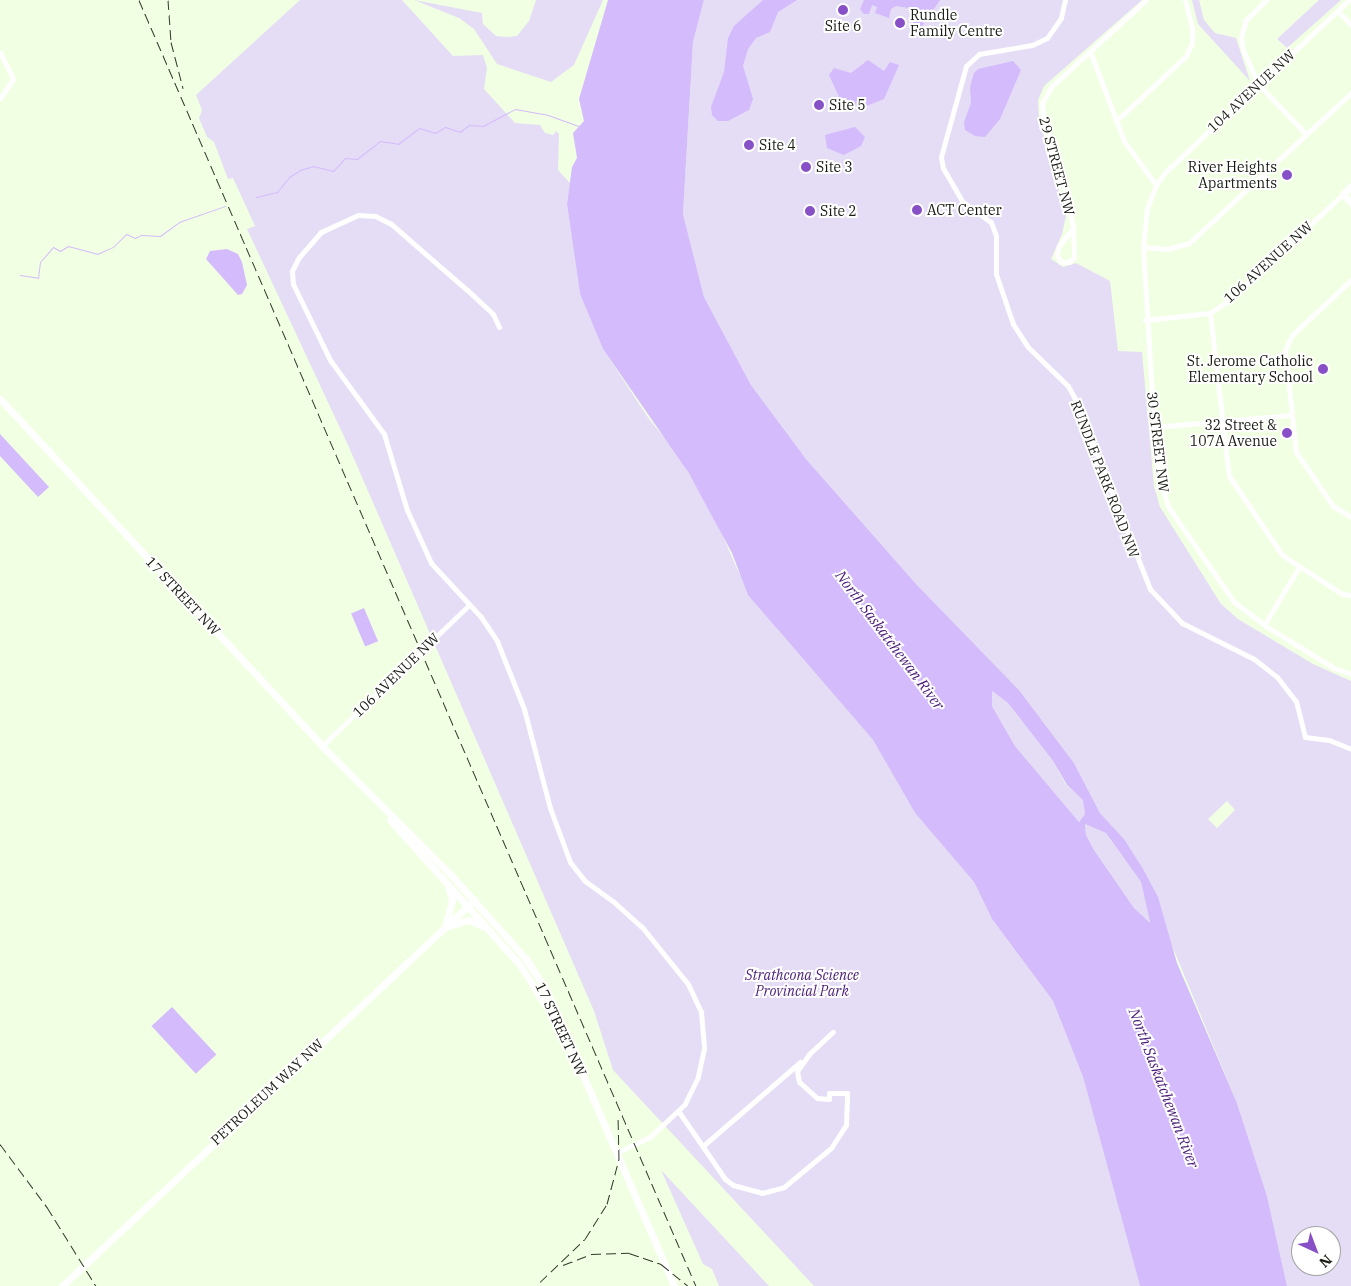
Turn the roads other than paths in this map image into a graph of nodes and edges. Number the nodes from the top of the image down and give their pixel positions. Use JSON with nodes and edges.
{"nodes":[{"id":1,"x":1065,"y":0,"type":"edge"},
{"id":2,"x":1146,"y":0,"type":"edge"},
{"id":3,"x":1185,"y":0,"type":"edge"},
{"id":4,"x":1266,"y":0,"type":"edge"},
{"id":5,"x":1349,"y":0,"type":"edge"},
{"id":6,"x":1338,"y":11,"type":"junction"},
{"id":7,"x":1351,"y":26,"type":"edge"},
{"id":8,"x":1090,"y":51,"type":"junction"},
{"id":9,"x":0,"y":52,"type":"edge"},
{"id":10,"x":1258,"y":84,"type":"junction"},
{"id":11,"x":1351,"y":93,"type":"edge"},
{"id":12,"x":0,"y":98,"type":"edge"},
{"id":13,"x":1116,"y":121,"type":"junction"},
{"id":14,"x":1306,"y":134,"type":"junction"},
{"id":15,"x":1156,"y":184,"type":"junction"},
{"id":16,"x":1351,"y":186,"type":"edge"},
{"id":17,"x":1343,"y":194,"type":"junction"},
{"id":18,"x":1351,"y":203,"type":"edge"},
{"id":19,"x":1073,"y":228,"type":"junction"},
{"id":20,"x":1143,"y":246,"type":"junction"},
{"id":21,"x":1351,"y":280,"type":"edge"},
{"id":22,"x":1210,"y":313,"type":"junction"},
{"id":23,"x":1145,"y":320,"type":"junction"},
{"id":24,"x":499,"y":327,"type":"dead end"},
{"id":25,"x":0,"y":399,"type":"edge"},
{"id":26,"x":1290,"y":414,"type":"junction"},
{"id":27,"x":1222,"y":420,"type":"junction"},
{"id":28,"x":1154,"y":427,"type":"junction"},
{"id":29,"x":1351,"y":517,"type":"edge"},
{"id":30,"x":1299,"y":567,"type":"junction"},
{"id":31,"x":1351,"y":595,"type":"edge"},
{"id":32,"x":469,"y":605,"type":"junction"},
{"id":33,"x":1264,"y":625,"type":"junction"},
{"id":34,"x":1351,"y":674,"type":"edge"},
{"id":35,"x":322,"y":746,"type":"junction"},
{"id":36,"x":1351,"y":749,"type":"edge"},
{"id":37,"x":366,"y":792,"type":"junction"},
{"id":38,"x":446,"y":883,"type":"junction"},
{"id":39,"x":474,"y":900,"type":"junction"},
{"id":40,"x":468,"y":906,"type":"junction"},
{"id":41,"x":444,"y":928,"type":"junction"},
{"id":42,"x":491,"y":931,"type":"junction"},
{"id":43,"x":833,"y":1032,"type":"dead end"},
{"id":44,"x":570,"y":1048,"type":"junction"},
{"id":45,"x":810,"y":1053,"type":"junction"},
{"id":46,"x":679,"y":1112,"type":"junction"},
{"id":47,"x":704,"y":1146,"type":"junction"},
{"id":48,"x":616,"y":1153,"type":"junction"},
{"id":49,"x":62,"y":1286,"type":"edge"},
{"id":50,"x":674,"y":1286,"type":"edge"}],
"edges":[{"from":1,"to":36,"type":"street","name":"RUNDLE PARK ROAD NW"},
{"from":2,"to":8,"type":"street"},
{"from":3,"to":13,"type":"street"},
{"from":4,"to":10,"type":"street"},
{"from":5,"to":6,"type":"street","name":"104 AVENUE NW"},
{"from":6,"to":7,"type":"street"},
{"from":6,"to":10,"type":"street","name":"104 AVENUE NW"},
{"from":8,"to":13,"type":"street"},
{"from":8,"to":19,"type":"street","name":"29 STREET NW"},
{"from":9,"to":12,"type":"street"},
{"from":10,"to":14,"type":"street"},
{"from":10,"to":15,"type":"street","name":"104 AVENUE NW"},
{"from":11,"to":14,"type":"street"},
{"from":13,"to":15,"type":"street"},
{"from":14,"to":20,"type":"street"},
{"from":15,"to":20,"type":"street","name":"30 STREET NW"},
{"from":16,"to":17,"type":"main road","name":"106 AVENUE NW"},
{"from":17,"to":18,"type":"main road"},
{"from":17,"to":22,"type":"street","name":"106 AVENUE NW"},
{"from":19,"to":19,"type":"street","name":"29 STREET NW"},
{"from":20,"to":23,"type":"street","name":"30 STREET NW"},
{"from":21,"to":26,"type":"street"},
{"from":22,"to":23,"type":"street","name":"106 AVENUE NW"},
{"from":22,"to":27,"type":"street"},
{"from":23,"to":28,"type":"street","name":"30 STREET NW"},
{"from":24,"to":32,"type":"street"},
{"from":25,"to":35,"type":"main road","name":"17 STREET NW"},
{"from":26,"to":27,"type":"street"},
{"from":26,"to":29,"type":"street"},
{"from":27,"to":28,"type":"street"},
{"from":27,"to":30,"type":"street"},
{"from":28,"to":33,"type":"street","name":"30 STREET NW"},
{"from":30,"to":31,"type":"street"},
{"from":30,"to":33,"type":"street"},
{"from":32,"to":35,"type":"street","name":"106 AVENUE NW"},
{"from":32,"to":46,"type":"street"},
{"from":33,"to":34,"type":"street","name":"30 STREET NW"},
{"from":35,"to":37,"type":"main road","name":"17 STREET NW"},
{"from":37,"to":38,"type":"main road","name":"17 STREET NW"},
{"from":37,"to":39,"type":"main road","name":"17 STREET NW"},
{"from":38,"to":40,"type":"main road","name":"17 STREET NW"},
{"from":38,"to":41,"type":"main road"},
{"from":39,"to":40,"type":"main road","name":"PETROLEUM WAY NW"},
{"from":39,"to":44,"type":"main road","name":"17 STREET NW"},
{"from":40,"to":41,"type":"main road","name":"PETROLEUM WAY NW"},
{"from":40,"to":42,"type":"main road"},
{"from":41,"to":42,"type":"main road"},
{"from":41,"to":49,"type":"main road","name":"PETROLEUM WAY NW"},
{"from":42,"to":44,"type":"main road"},
{"from":43,"to":45,"type":"street"},
{"from":44,"to":48,"type":"main road","name":"17 STREET NW"},
{"from":45,"to":47,"type":"street"},
{"from":45,"to":47,"type":"street"},
{"from":46,"to":47,"type":"street"},
{"from":46,"to":48,"type":"street"},
{"from":48,"to":50,"type":"main road","name":"17 STREET NW"}]}
